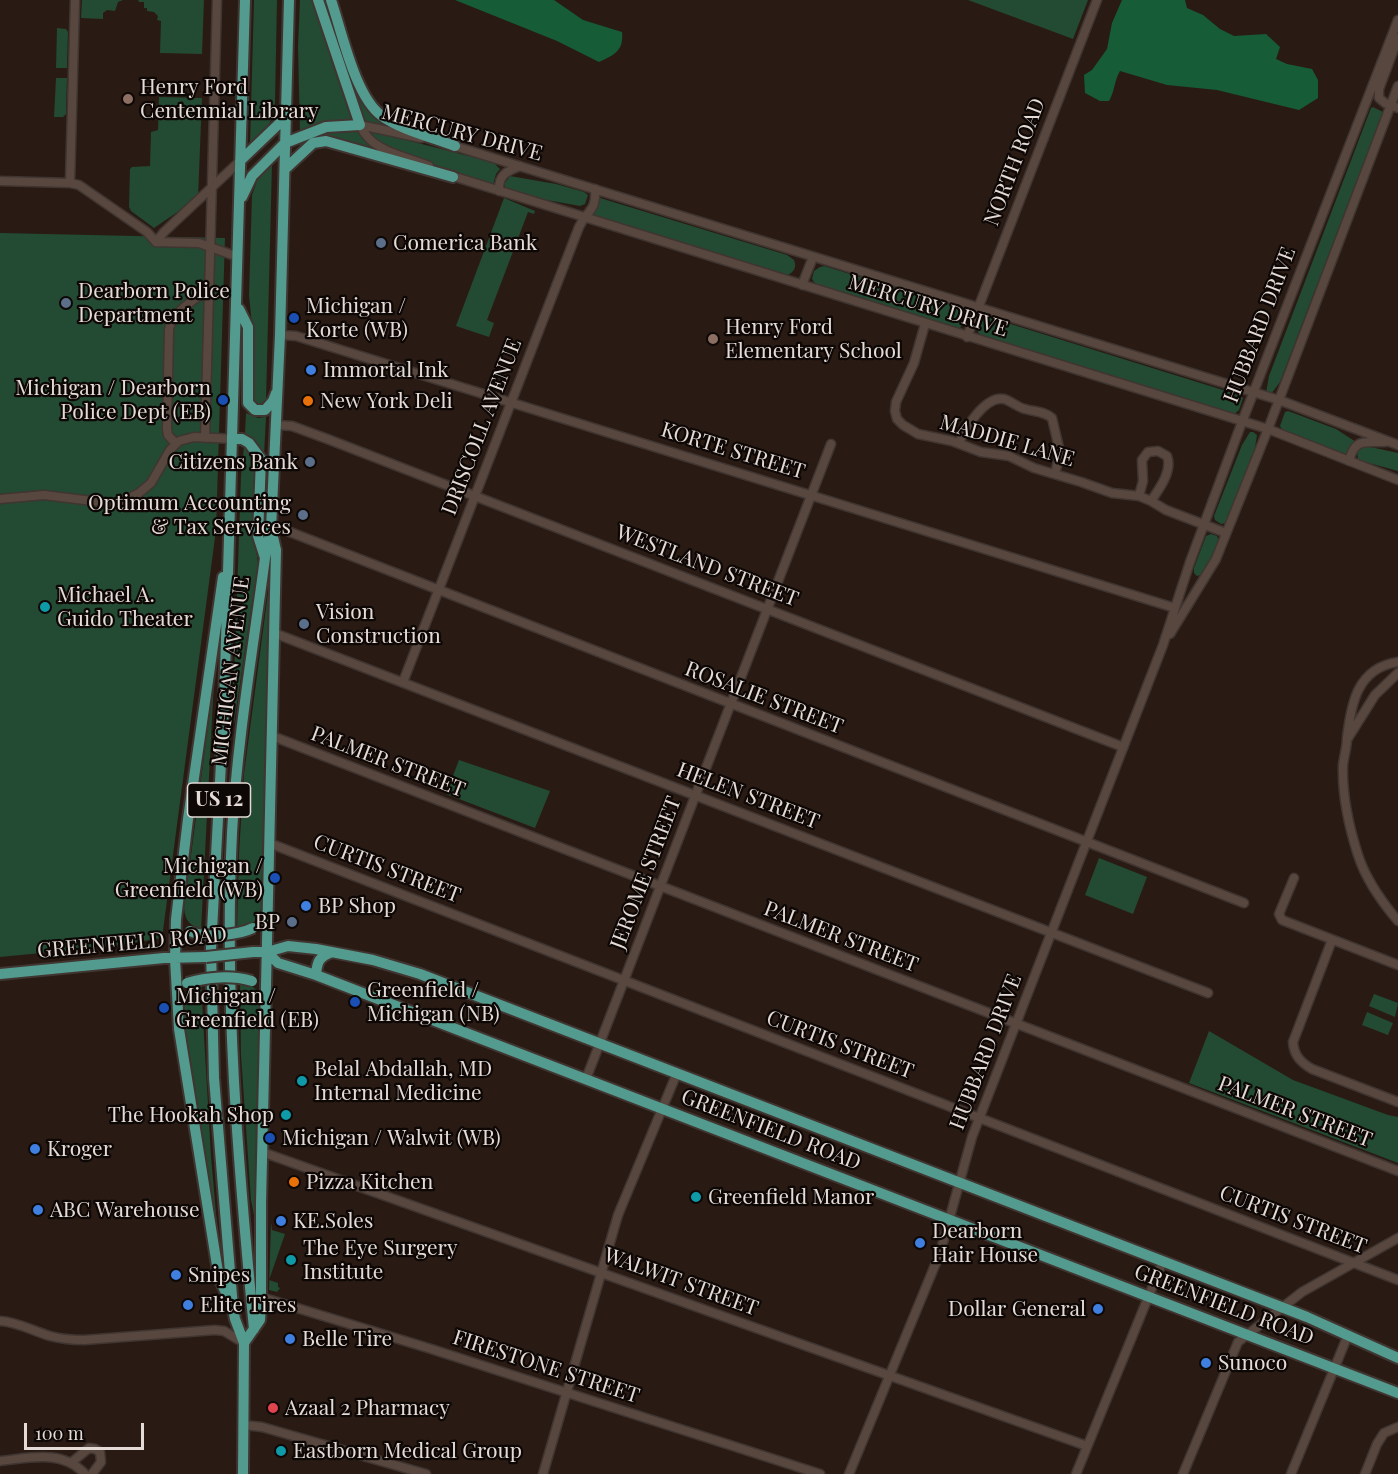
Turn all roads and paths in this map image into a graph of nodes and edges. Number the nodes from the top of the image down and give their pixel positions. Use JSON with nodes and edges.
{"nodes":[{"id":1,"x":75,"y":0,"type":"edge"},
{"id":2,"x":217,"y":0,"type":"edge"},
{"id":3,"x":245,"y":0,"type":"edge"},
{"id":4,"x":289,"y":0,"type":"edge"},
{"id":5,"x":318,"y":0,"type":"edge"},
{"id":6,"x":331,"y":0,"type":"edge"},
{"id":7,"x":1097,"y":0,"type":"edge"},
{"id":8,"x":1398,"y":20,"type":"edge"},
{"id":9,"x":1398,"y":38,"type":"edge"},
{"id":10,"x":1398,"y":86,"type":"edge"},
{"id":11,"x":1394,"y":107,"type":"edge"},
{"id":12,"x":286,"y":117,"type":"junction"},
{"id":13,"x":360,"y":125,"type":"junction"},
{"id":14,"x":285,"y":143,"type":"junction"},
{"id":15,"x":455,"y":146,"type":"junction"},
{"id":16,"x":240,"y":161,"type":"junction"},
{"id":17,"x":521,"y":166,"type":"junction"},
{"id":18,"x":285,"y":169,"type":"junction"},
{"id":19,"x":453,"y":177,"type":"junction"},
{"id":20,"x":0,"y":181,"type":"edge"},
{"id":21,"x":69,"y":183,"type":"junction"},
{"id":22,"x":212,"y":187,"type":"junction"},
{"id":23,"x":595,"y":189,"type":"junction"},
{"id":24,"x":499,"y":191,"type":"junction"},
{"id":25,"x":239,"y":206,"type":"junction"},
{"id":26,"x":584,"y":216,"type":"junction"},
{"id":27,"x":156,"y":242,"type":"junction"},
{"id":28,"x":211,"y":246,"type":"junction"},
{"id":29,"x":238,"y":257,"type":"junction"},
{"id":30,"x":813,"y":257,"type":"junction"},
{"id":31,"x":802,"y":285,"type":"junction"},
{"id":32,"x":210,"y":288,"type":"junction"},
{"id":33,"x":237,"y":306,"type":"junction"},
{"id":34,"x":977,"y":308,"type":"junction"},
{"id":35,"x":925,"y":324,"type":"junction"},
{"id":36,"x":280,"y":335,"type":"junction"},
{"id":37,"x":967,"y":337,"type":"junction"},
{"id":38,"x":277,"y":389,"type":"junction"},
{"id":39,"x":1253,"y":393,"type":"junction"},
{"id":40,"x":1279,"y":400,"type":"junction"},
{"id":41,"x":511,"y":402,"type":"junction"},
{"id":42,"x":1242,"y":422,"type":"junction"},
{"id":43,"x":276,"y":425,"type":"junction"},
{"id":44,"x":1268,"y":429,"type":"junction"},
{"id":45,"x":205,"y":438,"type":"junction"},
{"id":46,"x":234,"y":439,"type":"junction"},
{"id":47,"x":177,"y":442,"type":"junction"},
{"id":48,"x":1388,"y":442,"type":"junction"},
{"id":49,"x":959,"y":443,"type":"junction"},
{"id":50,"x":831,"y":444,"type":"dead end"},
{"id":51,"x":1398,"y":445,"type":"edge"},
{"id":52,"x":1349,"y":461,"type":"junction"},
{"id":53,"x":1361,"y":465,"type":"junction"},
{"id":54,"x":1055,"y":474,"type":"junction"},
{"id":55,"x":1398,"y":474,"type":"edge"},
{"id":56,"x":1398,"y":480,"type":"edge"},
{"id":57,"x":812,"y":494,"type":"junction"},
{"id":58,"x":475,"y":496,"type":"junction"},
{"id":59,"x":1139,"y":496,"type":"junction"},
{"id":60,"x":0,"y":500,"type":"edge"},
{"id":61,"x":1151,"y":501,"type":"junction"},
{"id":62,"x":230,"y":522,"type":"junction"},
{"id":63,"x":1204,"y":525,"type":"junction"},
{"id":64,"x":272,"y":527,"type":"junction"},
{"id":65,"x":1226,"y":533,"type":"junction"},
{"id":66,"x":265,"y":558,"type":"junction"},
{"id":67,"x":1186,"y":572,"type":"junction"},
{"id":68,"x":1204,"y":580,"type":"junction"},
{"id":69,"x":438,"y":591,"type":"junction"},
{"id":70,"x":1175,"y":608,"type":"junction"},
{"id":71,"x":768,"y":609,"type":"junction"},
{"id":72,"x":274,"y":633,"type":"junction"},
{"id":73,"x":1163,"y":645,"type":"junction"},
{"id":74,"x":1398,"y":662,"type":"edge"},
{"id":75,"x":1398,"y":673,"type":"edge"},
{"id":76,"x":403,"y":682,"type":"junction"},
{"id":77,"x":731,"y":704,"type":"junction"},
{"id":78,"x":272,"y":736,"type":"junction"},
{"id":79,"x":1347,"y":738,"type":"junction"},
{"id":80,"x":1123,"y":747,"type":"junction"},
{"id":81,"x":695,"y":795,"type":"junction"},
{"id":82,"x":269,"y":843,"type":"junction"},
{"id":83,"x":1086,"y":843,"type":"junction"},
{"id":84,"x":1294,"y":878,"type":"dead end"},
{"id":85,"x":660,"y":887,"type":"junction"},
{"id":86,"x":1244,"y":903,"type":"dead end"},
{"id":87,"x":177,"y":911,"type":"junction"},
{"id":88,"x":267,"y":917,"type":"junction"},
{"id":89,"x":1398,"y":921,"type":"edge"},
{"id":90,"x":1051,"y":933,"type":"junction"},
{"id":91,"x":1332,"y":940,"type":"junction"},
{"id":92,"x":267,"y":952,"type":"junction"},
{"id":93,"x":333,"y":952,"type":"junction"},
{"id":94,"x":175,"y":959,"type":"junction"},
{"id":95,"x":1398,"y":965,"type":"edge"},
{"id":96,"x":0,"y":974,"type":"edge"},
{"id":97,"x":316,"y":975,"type":"junction"},
{"id":98,"x":624,"y":981,"type":"junction"},
{"id":99,"x":176,"y":991,"type":"junction"},
{"id":100,"x":266,"y":992,"type":"junction"},
{"id":101,"x":1208,"y":993,"type":"dead end"},
{"id":102,"x":1016,"y":1023,"type":"junction"},
{"id":103,"x":600,"y":1043,"type":"junction"},
{"id":104,"x":677,"y":1073,"type":"junction"},
{"id":105,"x":586,"y":1079,"type":"junction"},
{"id":106,"x":1398,"y":1102,"type":"edge"},
{"id":107,"x":663,"y":1109,"type":"junction"},
{"id":108,"x":980,"y":1118,"type":"junction"},
{"id":109,"x":262,"y":1152,"type":"junction"},
{"id":110,"x":1398,"y":1171,"type":"edge"},
{"id":111,"x":959,"y":1182,"type":"junction"},
{"id":112,"x":950,"y":1220,"type":"junction"},
{"id":113,"x":1398,"y":1238,"type":"edge"},
{"id":114,"x":1163,"y":1261,"type":"junction"},
{"id":115,"x":1354,"y":1263,"type":"junction"},
{"id":116,"x":602,"y":1273,"type":"junction"},
{"id":117,"x":1398,"y":1280,"type":"edge"},
{"id":118,"x":1148,"y":1296,"type":"junction"},
{"id":119,"x":261,"y":1297,"type":"junction"},
{"id":120,"x":1282,"y":1307,"type":"junction"},
{"id":121,"x":233,"y":1308,"type":"junction"},
{"id":122,"x":0,"y":1321,"type":"edge"},
{"id":123,"x":254,"y":1329,"type":"junction"},
{"id":124,"x":1247,"y":1334,"type":"junction"},
{"id":125,"x":1348,"y":1335,"type":"junction"},
{"id":126,"x":244,"y":1343,"type":"junction"},
{"id":127,"x":1398,"y":1358,"type":"edge"},
{"id":128,"x":1334,"y":1368,"type":"junction"},
{"id":129,"x":889,"y":1376,"type":"junction"},
{"id":130,"x":567,"y":1393,"type":"junction"},
{"id":131,"x":1398,"y":1393,"type":"edge"},
{"id":132,"x":244,"y":1425,"type":"junction"},
{"id":133,"x":1398,"y":1427,"type":"edge"},
{"id":134,"x":1087,"y":1446,"type":"junction"},
{"id":135,"x":0,"y":1461,"type":"edge"},
{"id":136,"x":72,"y":1462,"type":"junction"},
{"id":137,"x":85,"y":1474,"type":"edge"},
{"id":138,"x":92,"y":1474,"type":"edge"},
{"id":139,"x":243,"y":1474,"type":"edge"},
{"id":140,"x":426,"y":1474,"type":"edge"},
{"id":141,"x":543,"y":1474,"type":"edge"},
{"id":142,"x":820,"y":1474,"type":"edge"},
{"id":143,"x":849,"y":1474,"type":"edge"},
{"id":144,"x":1076,"y":1474,"type":"edge"},
{"id":145,"x":1183,"y":1474,"type":"edge"},
{"id":146,"x":1291,"y":1474,"type":"edge"},
{"id":147,"x":1365,"y":1474,"type":"edge"}],
"edges":[{"from":1,"to":21,"type":"street"},
{"from":2,"to":22,"type":"street"},
{"from":3,"to":16,"type":"main road","name":"MICHIGAN AVENUE","number":"US 12"},
{"from":4,"to":12,"type":"main road","name":"MICHIGAN AVENUE","number":"US 12"},
{"from":5,"to":13,"type":"main road"},
{"from":6,"to":15,"type":"main road"},
{"from":7,"to":34,"type":"street","name":"NORTH ROAD"},
{"from":8,"to":39,"type":"street","name":"HUBBARD DRIVE"},
{"from":9,"to":11,"type":"street"},
{"from":10,"to":11,"type":"street","name":"HUBBARD DRIVE"},
{"from":11,"to":40,"type":"street","name":"HUBBARD DRIVE"},
{"from":12,"to":14,"type":"main road","name":"MICHIGAN AVENUE","number":"US 12"},
{"from":12,"to":16,"type":"main road"},
{"from":13,"to":14,"type":"main road"},
{"from":13,"to":15,"type":"street","name":"MERCURY DRIVE"},
{"from":13,"to":19,"type":"street","name":"MERCURY DRIVE"},
{"from":14,"to":18,"type":"main road","name":"MICHIGAN AVENUE","number":"US 12"},
{"from":14,"to":25,"type":"main road"},
{"from":15,"to":17,"type":"street","name":"MERCURY DRIVE"},
{"from":16,"to":22,"type":"street"},
{"from":16,"to":25,"type":"main road","name":"MICHIGAN AVENUE","number":"US 12"},
{"from":17,"to":23,"type":"street","name":"MERCURY DRIVE"},
{"from":17,"to":24,"type":"street"},
{"from":18,"to":19,"type":"main road"},
{"from":18,"to":36,"type":"main road","name":"MICHIGAN AVENUE","number":"US 12"},
{"from":19,"to":24,"type":"street","name":"MERCURY DRIVE"},
{"from":20,"to":21,"type":"street"},
{"from":21,"to":27,"type":"street"},
{"from":22,"to":27,"type":"street"},
{"from":22,"to":28,"type":"street"},
{"from":23,"to":26,"type":"street","name":"DRISCOLL AVENUE"},
{"from":23,"to":30,"type":"street","name":"MERCURY DRIVE"},
{"from":24,"to":26,"type":"street","name":"MERCURY DRIVE"},
{"from":25,"to":29,"type":"main road","name":"MICHIGAN AVENUE","number":"US 12"},
{"from":26,"to":31,"type":"street","name":"MERCURY DRIVE"},
{"from":26,"to":41,"type":"street","name":"DRISCOLL AVENUE"},
{"from":27,"to":28,"type":"street"},
{"from":28,"to":29,"type":"street"},
{"from":28,"to":32,"type":"street"},
{"from":29,"to":33,"type":"main road","name":"MICHIGAN AVENUE","number":"US 12"},
{"from":30,"to":31,"type":"street"},
{"from":30,"to":34,"type":"street","name":"MERCURY DRIVE"},
{"from":31,"to":35,"type":"street","name":"MERCURY DRIVE"},
{"from":32,"to":45,"type":"street"},
{"from":32,"to":47,"type":"street"},
{"from":33,"to":38,"type":"main road"},
{"from":33,"to":46,"type":"main road","name":"MICHIGAN AVENUE","number":"US 12"},
{"from":34,"to":37,"type":"street","name":"NORTH ROAD"},
{"from":34,"to":39,"type":"street","name":"MERCURY DRIVE"},
{"from":35,"to":37,"type":"street","name":"MERCURY DRIVE"},
{"from":35,"to":49,"type":"street","name":"MADDIE LANE"},
{"from":36,"to":38,"type":"main road","name":"MICHIGAN AVENUE","number":"US 12"},
{"from":36,"to":41,"type":"street","name":"KORTE STREET"},
{"from":37,"to":42,"type":"street","name":"MERCURY DRIVE"},
{"from":38,"to":43,"type":"main road","name":"MICHIGAN AVENUE","number":"US 12"},
{"from":39,"to":40,"type":"street","name":"MERCURY DRIVE"},
{"from":39,"to":42,"type":"street","name":"HUBBARD DRIVE"},
{"from":40,"to":44,"type":"street","name":"HUBBARD DRIVE"},
{"from":40,"to":48,"type":"street","name":"MERCURY DRIVE"},
{"from":41,"to":57,"type":"street","name":"KORTE STREET"},
{"from":41,"to":58,"type":"street","name":"DRISCOLL AVENUE"},
{"from":42,"to":44,"type":"street","name":"MERCURY DRIVE"},
{"from":42,"to":63,"type":"street","name":"HUBBARD DRIVE"},
{"from":43,"to":58,"type":"street","name":"WESTLAND STREET"},
{"from":43,"to":64,"type":"main road","name":"MICHIGAN AVENUE","number":"US 12"},
{"from":44,"to":52,"type":"street","name":"MERCURY DRIVE"},
{"from":44,"to":65,"type":"street","name":"HUBBARD DRIVE"},
{"from":45,"to":46,"type":"street"},
{"from":45,"to":47,"type":"street"},
{"from":46,"to":62,"type":"main road","name":"MICHIGAN AVENUE","number":"US 12"},
{"from":46,"to":66,"type":"main road"},
{"from":47,"to":60,"type":"street"},
{"from":48,"to":51,"type":"street","name":"MERCURY DRIVE"},
{"from":48,"to":52,"type":"street"},
{"from":49,"to":54,"type":"street","name":"MADDIE LANE"},
{"from":49,"to":54,"type":"street"},
{"from":50,"to":57,"type":"street","name":"JEROME STREET"},
{"from":52,"to":53,"type":"street","name":"MERCURY DRIVE"},
{"from":53,"to":55,"type":"street"},
{"from":53,"to":56,"type":"street","name":"MERCURY DRIVE"},
{"from":54,"to":59,"type":"street","name":"MADDIE LANE"},
{"from":57,"to":70,"type":"street","name":"KORTE STREET"},
{"from":57,"to":71,"type":"street","name":"JEROME STREET"},
{"from":58,"to":69,"type":"street","name":"DRISCOLL AVENUE"},
{"from":58,"to":71,"type":"street","name":"WESTLAND STREET"},
{"from":59,"to":61,"type":"street","name":"MADDIE LANE"},
{"from":59,"to":61,"type":"street"},
{"from":61,"to":63,"type":"street","name":"MADDIE LANE"},
{"from":62,"to":87,"type":"main road"},
{"from":62,"to":121,"type":"main road","name":"MICHIGAN AVENUE","number":"US 12"},
{"from":63,"to":65,"type":"street","name":"MADDIE LANE"},
{"from":63,"to":67,"type":"street","name":"HUBBARD DRIVE"},
{"from":64,"to":66,"type":"main road","name":"MICHIGAN AVENUE","number":"US 12"},
{"from":64,"to":69,"type":"street","name":"ROSALIE STREET"},
{"from":64,"to":72,"type":"main road"},
{"from":65,"to":68,"type":"street","name":"HUBBARD DRIVE"},
{"from":66,"to":123,"type":"main road","name":"MICHIGAN AVENUE","number":"US 12"},
{"from":67,"to":68,"type":"street"},
{"from":67,"to":70,"type":"street","name":"HUBBARD DRIVE"},
{"from":68,"to":73,"type":"street","name":"HUBBARD DRIVE"},
{"from":69,"to":76,"type":"street","name":"DRISCOLL AVENUE"},
{"from":69,"to":77,"type":"street","name":"ROSALIE STREET"},
{"from":70,"to":73,"type":"street","name":"HUBBARD DRIVE"},
{"from":71,"to":77,"type":"street","name":"JEROME STREET"},
{"from":71,"to":80,"type":"street","name":"WESTLAND STREET"},
{"from":72,"to":76,"type":"street","name":"HELEN STREET"},
{"from":72,"to":78,"type":"main road"},
{"from":73,"to":80,"type":"street","name":"HUBBARD DRIVE"},
{"from":74,"to":79,"type":"street"},
{"from":75,"to":79,"type":"street"},
{"from":76,"to":81,"type":"street","name":"HELEN STREET"},
{"from":77,"to":81,"type":"street","name":"JEROME STREET"},
{"from":77,"to":83,"type":"street","name":"ROSALIE STREET"},
{"from":78,"to":82,"type":"main road"},
{"from":78,"to":85,"type":"street","name":"PALMER STREET"},
{"from":79,"to":89,"type":"street"},
{"from":80,"to":83,"type":"street","name":"HUBBARD DRIVE"},
{"from":81,"to":85,"type":"street","name":"JEROME STREET"},
{"from":81,"to":90,"type":"street","name":"HELEN STREET"},
{"from":82,"to":88,"type":"main road"},
{"from":82,"to":98,"type":"street","name":"CURTIS STREET"},
{"from":83,"to":86,"type":"street","name":"ROSALIE STREET"},
{"from":83,"to":90,"type":"street","name":"HUBBARD DRIVE"},
{"from":84,"to":91,"type":"street"},
{"from":85,"to":98,"type":"street","name":"JEROME STREET"},
{"from":85,"to":102,"type":"street","name":"PALMER STREET"},
{"from":87,"to":88,"type":"main road","bridge":true},
{"from":87,"to":94,"type":"main road"},
{"from":88,"to":92,"type":"main road"},
{"from":90,"to":101,"type":"street","name":"HELEN STREET"},
{"from":90,"to":102,"type":"street","name":"HUBBARD DRIVE"},
{"from":91,"to":95,"type":"street"},
{"from":91,"to":106,"type":"street"},
{"from":92,"to":93,"type":"main road","name":"GREENFIELD ROAD"},
{"from":92,"to":94,"type":"main road","name":"GREENFIELD ROAD","bridge":true},
{"from":92,"to":97,"type":"main road","name":"GREENFIELD ROAD"},
{"from":92,"to":100,"type":"main road"},
{"from":93,"to":97,"type":"main road"},
{"from":93,"to":103,"type":"main road","name":"GREENFIELD ROAD"},
{"from":94,"to":96,"type":"main road","name":"GREENFIELD ROAD"},
{"from":94,"to":99,"type":"main road"},
{"from":97,"to":105,"type":"main road","name":"GREENFIELD ROAD"},
{"from":98,"to":103,"type":"street","name":"JEROME STREET"},
{"from":98,"to":108,"type":"street","name":"CURTIS STREET"},
{"from":99,"to":100,"type":"main road","bridge":true},
{"from":99,"to":121,"type":"main road"},
{"from":100,"to":109,"type":"main road"},
{"from":102,"to":108,"type":"street","name":"HUBBARD DRIVE"},
{"from":102,"to":110,"type":"street","name":"PALMER STREET"},
{"from":103,"to":104,"type":"main road","name":"GREENFIELD ROAD"},
{"from":103,"to":105,"type":"street","name":"JEROME STREET"},
{"from":104,"to":107,"type":"street"},
{"from":104,"to":111,"type":"main road","name":"GREENFIELD ROAD"},
{"from":105,"to":107,"type":"main road","name":"GREENFIELD ROAD"},
{"from":107,"to":112,"type":"main road","name":"GREENFIELD ROAD"},
{"from":107,"to":116,"type":"street"},
{"from":108,"to":111,"type":"street","name":"HUBBARD DRIVE"},
{"from":108,"to":115,"type":"street","name":"CURTIS STREET"},
{"from":109,"to":116,"type":"street","name":"WALWIT STREET"},
{"from":109,"to":119,"type":"main road"},
{"from":111,"to":112,"type":"street","name":"HUBBARD DRIVE"},
{"from":111,"to":114,"type":"main road","name":"GREENFIELD ROAD"},
{"from":112,"to":118,"type":"main road","name":"GREENFIELD ROAD"},
{"from":112,"to":129,"type":"street","name":"HUBBARD DRIVE"},
{"from":113,"to":115,"type":"street"},
{"from":114,"to":118,"type":"street"},
{"from":114,"to":120,"type":"main road","name":"GREENFIELD ROAD"},
{"from":115,"to":117,"type":"street","name":"CURTIS STREET"},
{"from":115,"to":120,"type":"street"},
{"from":116,"to":129,"type":"street","name":"WALWIT STREET"},
{"from":116,"to":130,"type":"street"},
{"from":118,"to":124,"type":"main road","name":"GREENFIELD ROAD"},
{"from":118,"to":134,"type":"street"},
{"from":119,"to":123,"type":"main road"},
{"from":119,"to":130,"type":"street","name":"FIRESTONE STREET"},
{"from":120,"to":124,"type":"street"},
{"from":120,"to":125,"type":"main road","name":"GREENFIELD ROAD"},
{"from":121,"to":126,"type":"main road","name":"MICHIGAN AVENUE","number":"US 12"},
{"from":122,"to":126,"type":"street"},
{"from":123,"to":126,"type":"main road"},
{"from":124,"to":128,"type":"main road","name":"GREENFIELD ROAD"},
{"from":124,"to":145,"type":"street"},
{"from":125,"to":127,"type":"main road","name":"GREENFIELD ROAD"},
{"from":125,"to":128,"type":"street"},
{"from":126,"to":132,"type":"main road","name":"MICHIGAN AVENUE","number":"US 12"},
{"from":128,"to":131,"type":"main road","name":"GREENFIELD ROAD"},
{"from":128,"to":146,"type":"street"},
{"from":129,"to":134,"type":"street","name":"WALWIT STREET"},
{"from":129,"to":143,"type":"street","name":"HUBBARD DRIVE"},
{"from":130,"to":141,"type":"street"},
{"from":130,"to":142,"type":"street","name":"FIRESTONE STREET"},
{"from":132,"to":139,"type":"main road","name":"MICHIGAN AVENUE","number":"US 12"},
{"from":132,"to":140,"type":"street"},
{"from":133,"to":147,"type":"street"},
{"from":134,"to":144,"type":"street"},
{"from":135,"to":136,"type":"street"},
{"from":136,"to":137,"type":"street"},
{"from":136,"to":138,"type":"street"}]}
